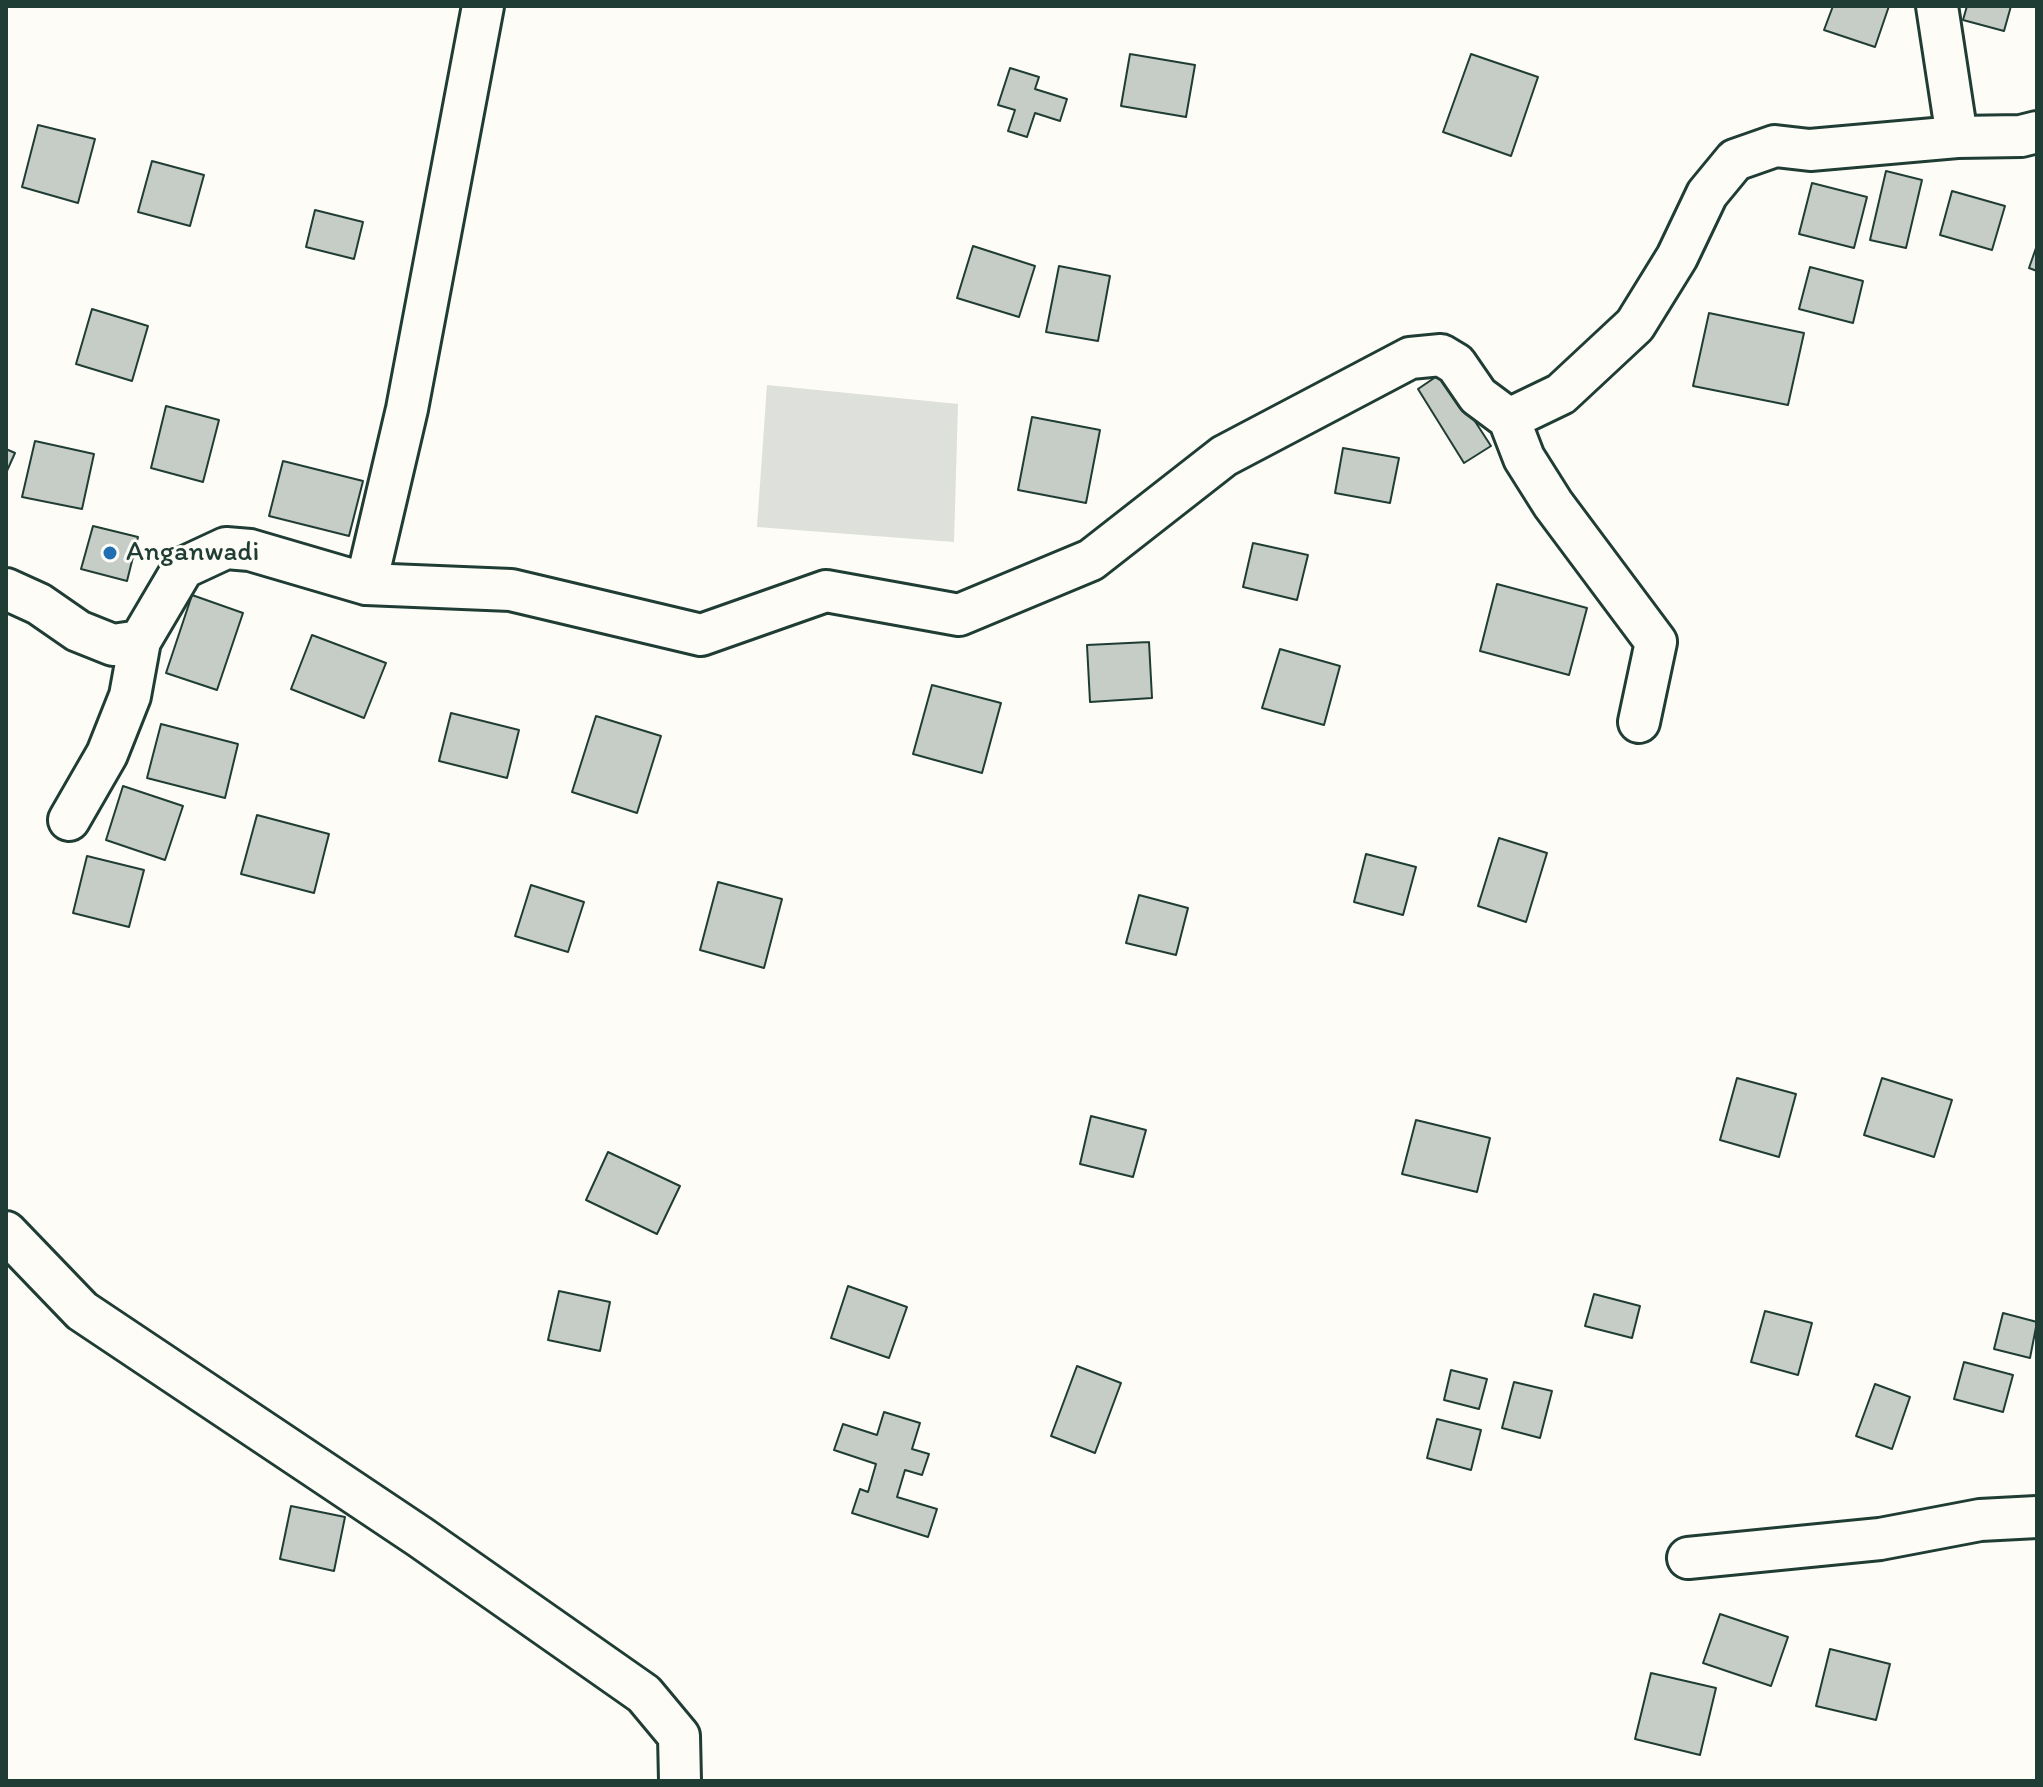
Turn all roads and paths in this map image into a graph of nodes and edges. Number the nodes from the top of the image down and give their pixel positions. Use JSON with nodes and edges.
{"nodes":[{"id":1,"x":483,"y":6,"type":"edge"},
{"id":2,"x":1937,"y":6,"type":"edge"},
{"id":3,"x":2037,"y":132,"type":"edge"},
{"id":4,"x":1957,"y":137,"type":"junction"},
{"id":5,"x":1509,"y":419,"type":"junction"},
{"id":6,"x":366,"y":584,"type":"junction"},
{"id":7,"x":6,"y":589,"type":"edge"},
{"id":8,"x":140,"y":641,"type":"junction"},
{"id":9,"x":1639,"y":722,"type":"dead end"},
{"id":10,"x":69,"y":820,"type":"dead end"},
{"id":11,"x":6,"y":1232,"type":"edge"},
{"id":12,"x":2037,"y":1517,"type":"edge"},
{"id":13,"x":1688,"y":1558,"type":"dead end"},
{"id":14,"x":680,"y":1781,"type":"edge"}],
"edges":[{"from":1,"to":6,"type":"street"},
{"from":2,"to":4,"type":"street"},
{"from":3,"to":4,"type":"street"},
{"from":4,"to":5,"type":"street"},
{"from":5,"to":6,"type":"street"},
{"from":5,"to":9,"type":"street"},
{"from":6,"to":8,"type":"street"},
{"from":7,"to":8,"type":"street"},
{"from":8,"to":10,"type":"street"},
{"from":11,"to":14,"type":"street"},
{"from":12,"to":13,"type":"street"}]}
